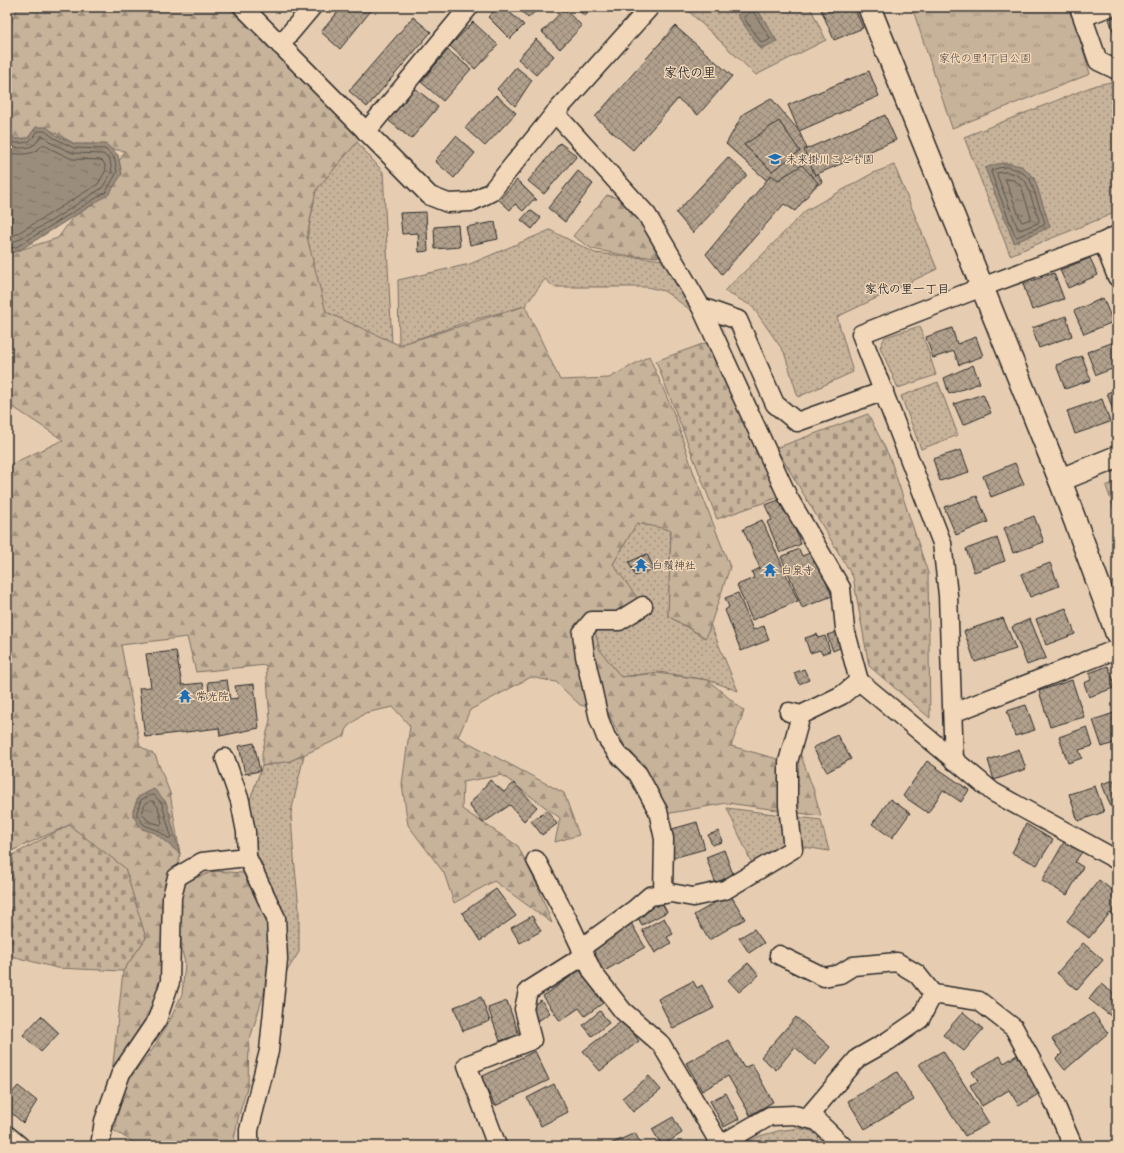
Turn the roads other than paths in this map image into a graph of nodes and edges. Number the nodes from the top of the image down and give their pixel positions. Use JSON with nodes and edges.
{"nodes":[{"id":1,"x":243,"y":7,"type":"edge"},
{"id":2,"x":312,"y":7,"type":"edge"},
{"id":3,"x":469,"y":7,"type":"edge"},
{"id":4,"x":650,"y":7,"type":"edge"},
{"id":5,"x":869,"y":7,"type":"edge"},
{"id":6,"x":1109,"y":7,"type":"edge"},
{"id":7,"x":1081,"y":12,"type":"edge"},
{"id":8,"x":280,"y":45,"type":"junction"},
{"id":9,"x":1117,"y":70,"type":"edge"},
{"id":10,"x":555,"y":113,"type":"junction"},
{"id":11,"x":366,"y":132,"type":"junction"},
{"id":12,"x":1110,"y":239,"type":"edge"},
{"id":13,"x":1117,"y":277,"type":"edge"},
{"id":14,"x":982,"y":287,"type":"junction"},
{"id":15,"x":701,"y":307,"type":"junction"},
{"id":16,"x":884,"y":390,"type":"junction"},
{"id":17,"x":1117,"y":457,"type":"edge"},
{"id":18,"x":1060,"y":480,"type":"junction"},
{"id":19,"x":643,"y":606,"type":"dead end"},
{"id":20,"x":1117,"y":634,"type":"edge"},
{"id":21,"x":1117,"y":649,"type":"edge"},
{"id":22,"x":859,"y":681,"type":"junction"},
{"id":23,"x":953,"y":713,"type":"junction"},
{"id":24,"x":225,"y":758,"type":"dead end"},
{"id":25,"x":954,"y":761,"type":"junction"},
{"id":26,"x":247,"y":858,"type":"junction"},
{"id":27,"x":536,"y":860,"type":"dead end"},
{"id":28,"x":1117,"y":860,"type":"edge"},
{"id":29,"x":663,"y":894,"type":"junction"},
{"id":30,"x":583,"y":952,"type":"junction"},
{"id":31,"x":779,"y":955,"type":"dead end"},
{"id":32,"x":933,"y":994,"type":"junction"},
{"id":33,"x":807,"y":1118,"type":"junction"},
{"id":34,"x":7,"y":1135,"type":"edge"},
{"id":35,"x":719,"y":1145,"type":"edge"},
{"id":36,"x":20,"y":1146,"type":"edge"},
{"id":37,"x":100,"y":1146,"type":"edge"},
{"id":38,"x":249,"y":1146,"type":"edge"},
{"id":39,"x":497,"y":1146,"type":"edge"},
{"id":40,"x":843,"y":1146,"type":"edge"},
{"id":41,"x":1073,"y":1146,"type":"edge"}],
"edges":[{"from":1,"to":8,"type":"street"},
{"from":2,"to":8,"type":"street"},
{"from":3,"to":11,"type":"street"},
{"from":4,"to":10,"type":"street"},
{"from":5,"to":14,"type":"street"},
{"from":6,"to":7,"type":"street"},
{"from":7,"to":9,"type":"street"},
{"from":8,"to":11,"type":"street"},
{"from":10,"to":11,"type":"street"},
{"from":10,"to":15,"type":"street"},
{"from":12,"to":13,"type":"street"},
{"from":12,"to":14,"type":"street"},
{"from":14,"to":16,"type":"street"},
{"from":14,"to":18,"type":"street"},
{"from":15,"to":16,"type":"street"},
{"from":15,"to":22,"type":"street"},
{"from":16,"to":23,"type":"street"},
{"from":17,"to":18,"type":"street"},
{"from":18,"to":20,"type":"street"},
{"from":19,"to":29,"type":"street"},
{"from":21,"to":23,"type":"street"},
{"from":22,"to":25,"type":"street"},
{"from":22,"to":29,"type":"street"},
{"from":23,"to":25,"type":"street"},
{"from":24,"to":26,"type":"street"},
{"from":25,"to":28,"type":"street"},
{"from":26,"to":37,"type":"street"},
{"from":26,"to":38,"type":"street"},
{"from":27,"to":30,"type":"street"},
{"from":29,"to":30,"type":"street"},
{"from":30,"to":35,"type":"street"},
{"from":30,"to":39,"type":"street"},
{"from":31,"to":32,"type":"street"},
{"from":32,"to":33,"type":"street"},
{"from":32,"to":41,"type":"street"},
{"from":33,"to":35,"type":"street"},
{"from":33,"to":40,"type":"street"},
{"from":34,"to":36,"type":"street"}]}
